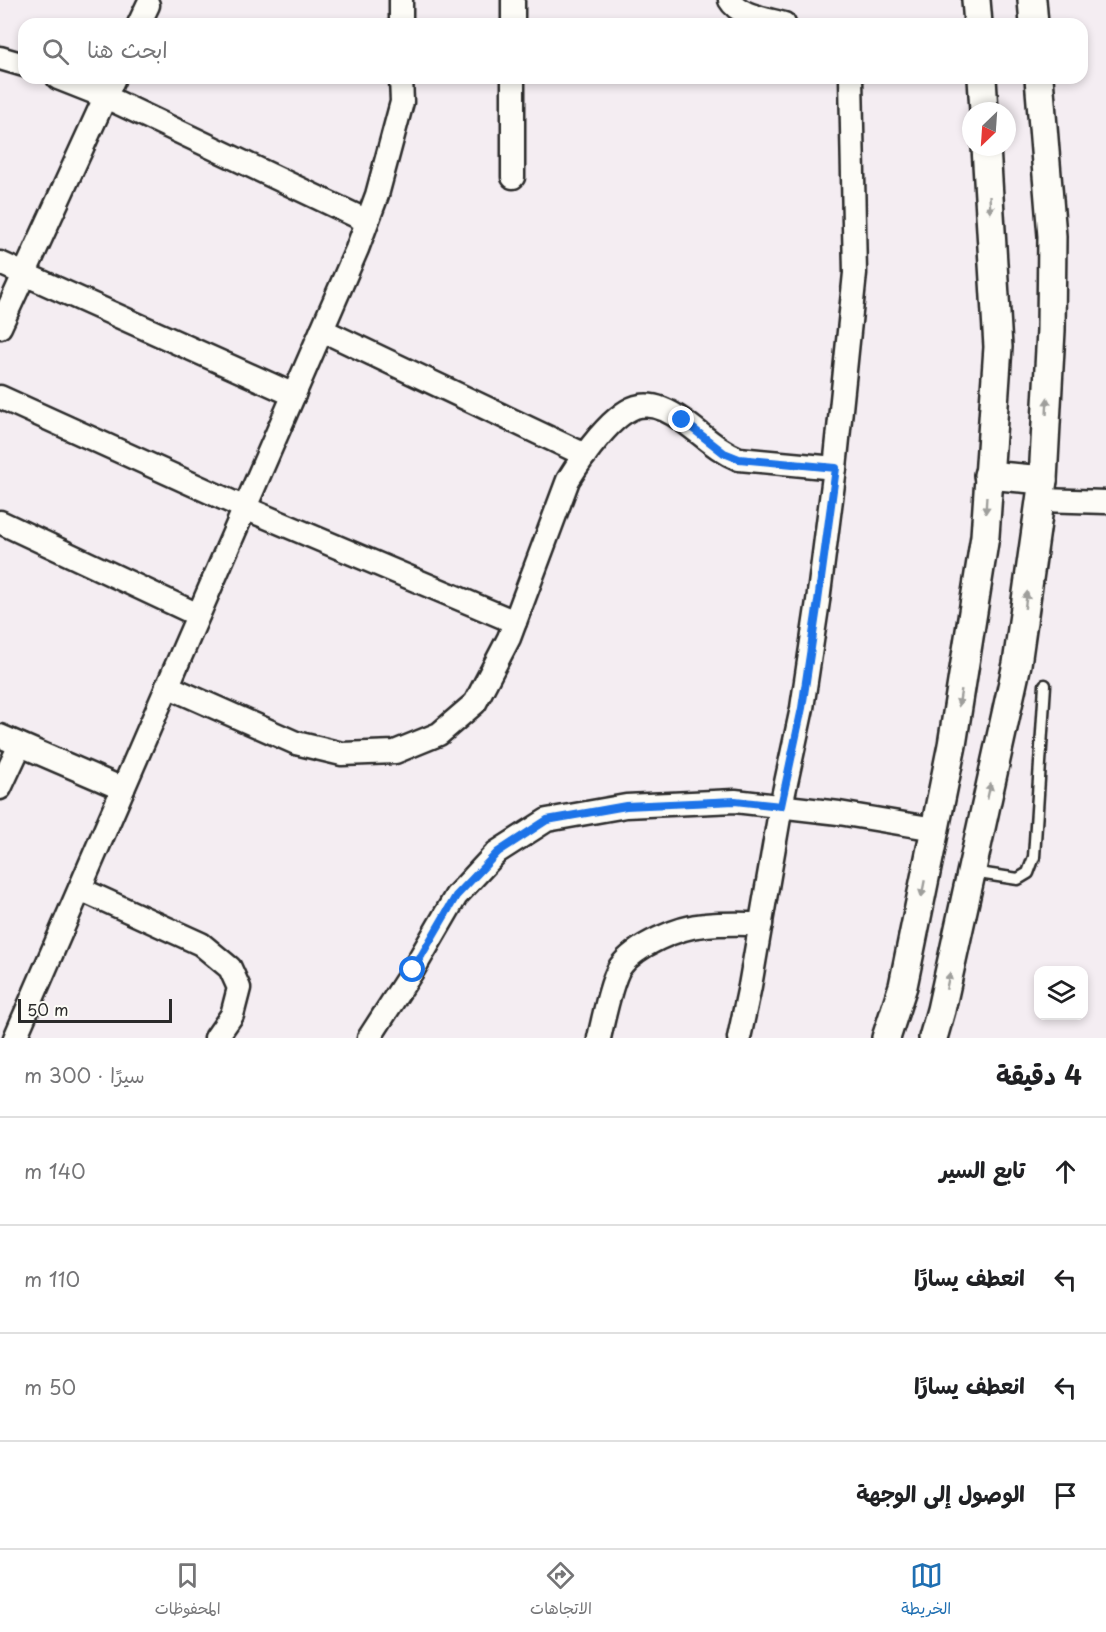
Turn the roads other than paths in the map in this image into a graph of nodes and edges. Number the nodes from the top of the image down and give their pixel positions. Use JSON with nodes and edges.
{"nodes":[{"id":1,"x":401,"y":0,"type":"edge"},
{"id":2,"x":513,"y":0,"type":"edge"},
{"id":3,"x":730,"y":0,"type":"edge"},
{"id":4,"x":976,"y":0,"type":"edge"},
{"id":5,"x":1032,"y":0,"type":"edge"},
{"id":6,"x":401,"y":18,"type":"edge"},
{"id":7,"x":513,"y":18,"type":"edge"},
{"id":8,"x":764,"y":18,"type":"edge"},
{"id":9,"x":978,"y":18,"type":"edge"},
{"id":10,"x":1034,"y":18,"type":"edge"},
{"id":11,"x":0,"y":58,"type":"edge"},
{"id":12,"x":18,"y":63,"type":"edge"},
{"id":13,"x":93,"y":84,"type":"edge"},
{"id":14,"x":401,"y":84,"type":"edge"},
{"id":15,"x":513,"y":84,"type":"edge"},
{"id":16,"x":851,"y":84,"type":"edge"},
{"id":17,"x":982,"y":84,"type":"edge"},
{"id":18,"x":1039,"y":84,"type":"edge"},
{"id":19,"x":110,"y":87,"type":"edge"},
{"id":20,"x":983,"y":102,"type":"edge"},
{"id":21,"x":987,"y":156,"type":"edge"},
{"id":22,"x":513,"y":177,"type":"dead end"},
{"id":23,"x":367,"y":221,"type":"junction"},
{"id":24,"x":0,"y":263,"type":"edge"},
{"id":25,"x":25,"y":273,"type":"junction"},
{"id":26,"x":0,"y":327,"type":"edge"},
{"id":27,"x":322,"y":330,"type":"junction"},
{"id":28,"x":294,"y":395,"type":"junction"},
{"id":29,"x":0,"y":397,"type":"edge"},
{"id":30,"x":585,"y":455,"type":"junction"},
{"id":31,"x":836,"y":468,"type":"junction"},
{"id":32,"x":988,"y":475,"type":"junction"},
{"id":33,"x":1042,"y":490,"type":"junction"},
{"id":34,"x":1106,"y":502,"type":"edge"},
{"id":35,"x":245,"y":508,"type":"junction"},
{"id":36,"x":0,"y":522,"type":"edge"},
{"id":37,"x":198,"y":615,"type":"junction"},
{"id":38,"x":515,"y":622,"type":"junction"},
{"id":39,"x":167,"y":686,"type":"junction"},
{"id":40,"x":1045,"y":686,"type":"dead end"},
{"id":41,"x":10,"y":740,"type":"edge"},
{"id":42,"x":0,"y":788,"type":"edge"},
{"id":43,"x":123,"y":789,"type":"junction"},
{"id":44,"x":781,"y":806,"type":"junction"},
{"id":45,"x":935,"y":829,"type":"junction"},
{"id":46,"x":971,"y":872,"type":"junction"},
{"id":47,"x":80,"y":889,"type":"junction"},
{"id":48,"x":761,"y":924,"type":"junction"},
{"id":49,"x":15,"y":1038,"type":"edge"},
{"id":50,"x":216,"y":1038,"type":"edge"},
{"id":51,"x":369,"y":1038,"type":"edge"},
{"id":52,"x":599,"y":1038,"type":"edge"},
{"id":53,"x":739,"y":1038,"type":"edge"},
{"id":54,"x":886,"y":1038,"type":"edge"},
{"id":55,"x":933,"y":1038,"type":"edge"}],
"edges":[{"from":1,"to":6,"type":"street"},
{"from":2,"to":7,"type":"street"},
{"from":3,"to":8,"type":"street"},
{"from":4,"to":9,"type":"street"},
{"from":5,"to":10,"type":"street"},
{"from":11,"to":12,"type":"street"},
{"from":13,"to":19,"type":"street"},
{"from":14,"to":23,"type":"street"},
{"from":15,"to":22,"type":"street"},
{"from":16,"to":31,"type":"street"},
{"from":17,"to":20,"type":"street"},
{"from":33,"to":18,"type":"street","one_way":true},
{"from":19,"to":23,"type":"street"},
{"from":19,"to":25,"type":"street"},
{"from":21,"to":32,"type":"street","one_way":true},
{"from":23,"to":27,"type":"street"},
{"from":24,"to":25,"type":"street"},
{"from":25,"to":26,"type":"street"},
{"from":25,"to":28,"type":"street"},
{"from":27,"to":28,"type":"street"},
{"from":27,"to":30,"type":"street"},
{"from":28,"to":35,"type":"street"},
{"from":29,"to":35,"type":"street"},
{"from":30,"to":31,"type":"street"},
{"from":30,"to":38,"type":"street"},
{"from":31,"to":44,"type":"street"},
{"from":32,"to":33,"type":"street"},
{"from":32,"to":45,"type":"street","one_way":true},
{"from":33,"to":34,"type":"street"},
{"from":46,"to":33,"type":"street","one_way":true},
{"from":35,"to":37,"type":"street"},
{"from":35,"to":38,"type":"street"},
{"from":36,"to":37,"type":"street"},
{"from":37,"to":39,"type":"street"},
{"from":38,"to":39,"type":"street"},
{"from":39,"to":43,"type":"street"},
{"from":40,"to":46,"type":"lane"},
{"from":41,"to":42,"type":"street"},
{"from":41,"to":43,"type":"street"},
{"from":43,"to":47,"type":"street"},
{"from":44,"to":45,"type":"street"},
{"from":44,"to":48,"type":"street"},
{"from":44,"to":51,"type":"street"},
{"from":45,"to":54,"type":"street","one_way":true},
{"from":55,"to":46,"type":"street","one_way":true},
{"from":47,"to":49,"type":"street"},
{"from":47,"to":50,"type":"street"},
{"from":48,"to":52,"type":"street"},
{"from":48,"to":53,"type":"street"}]}
